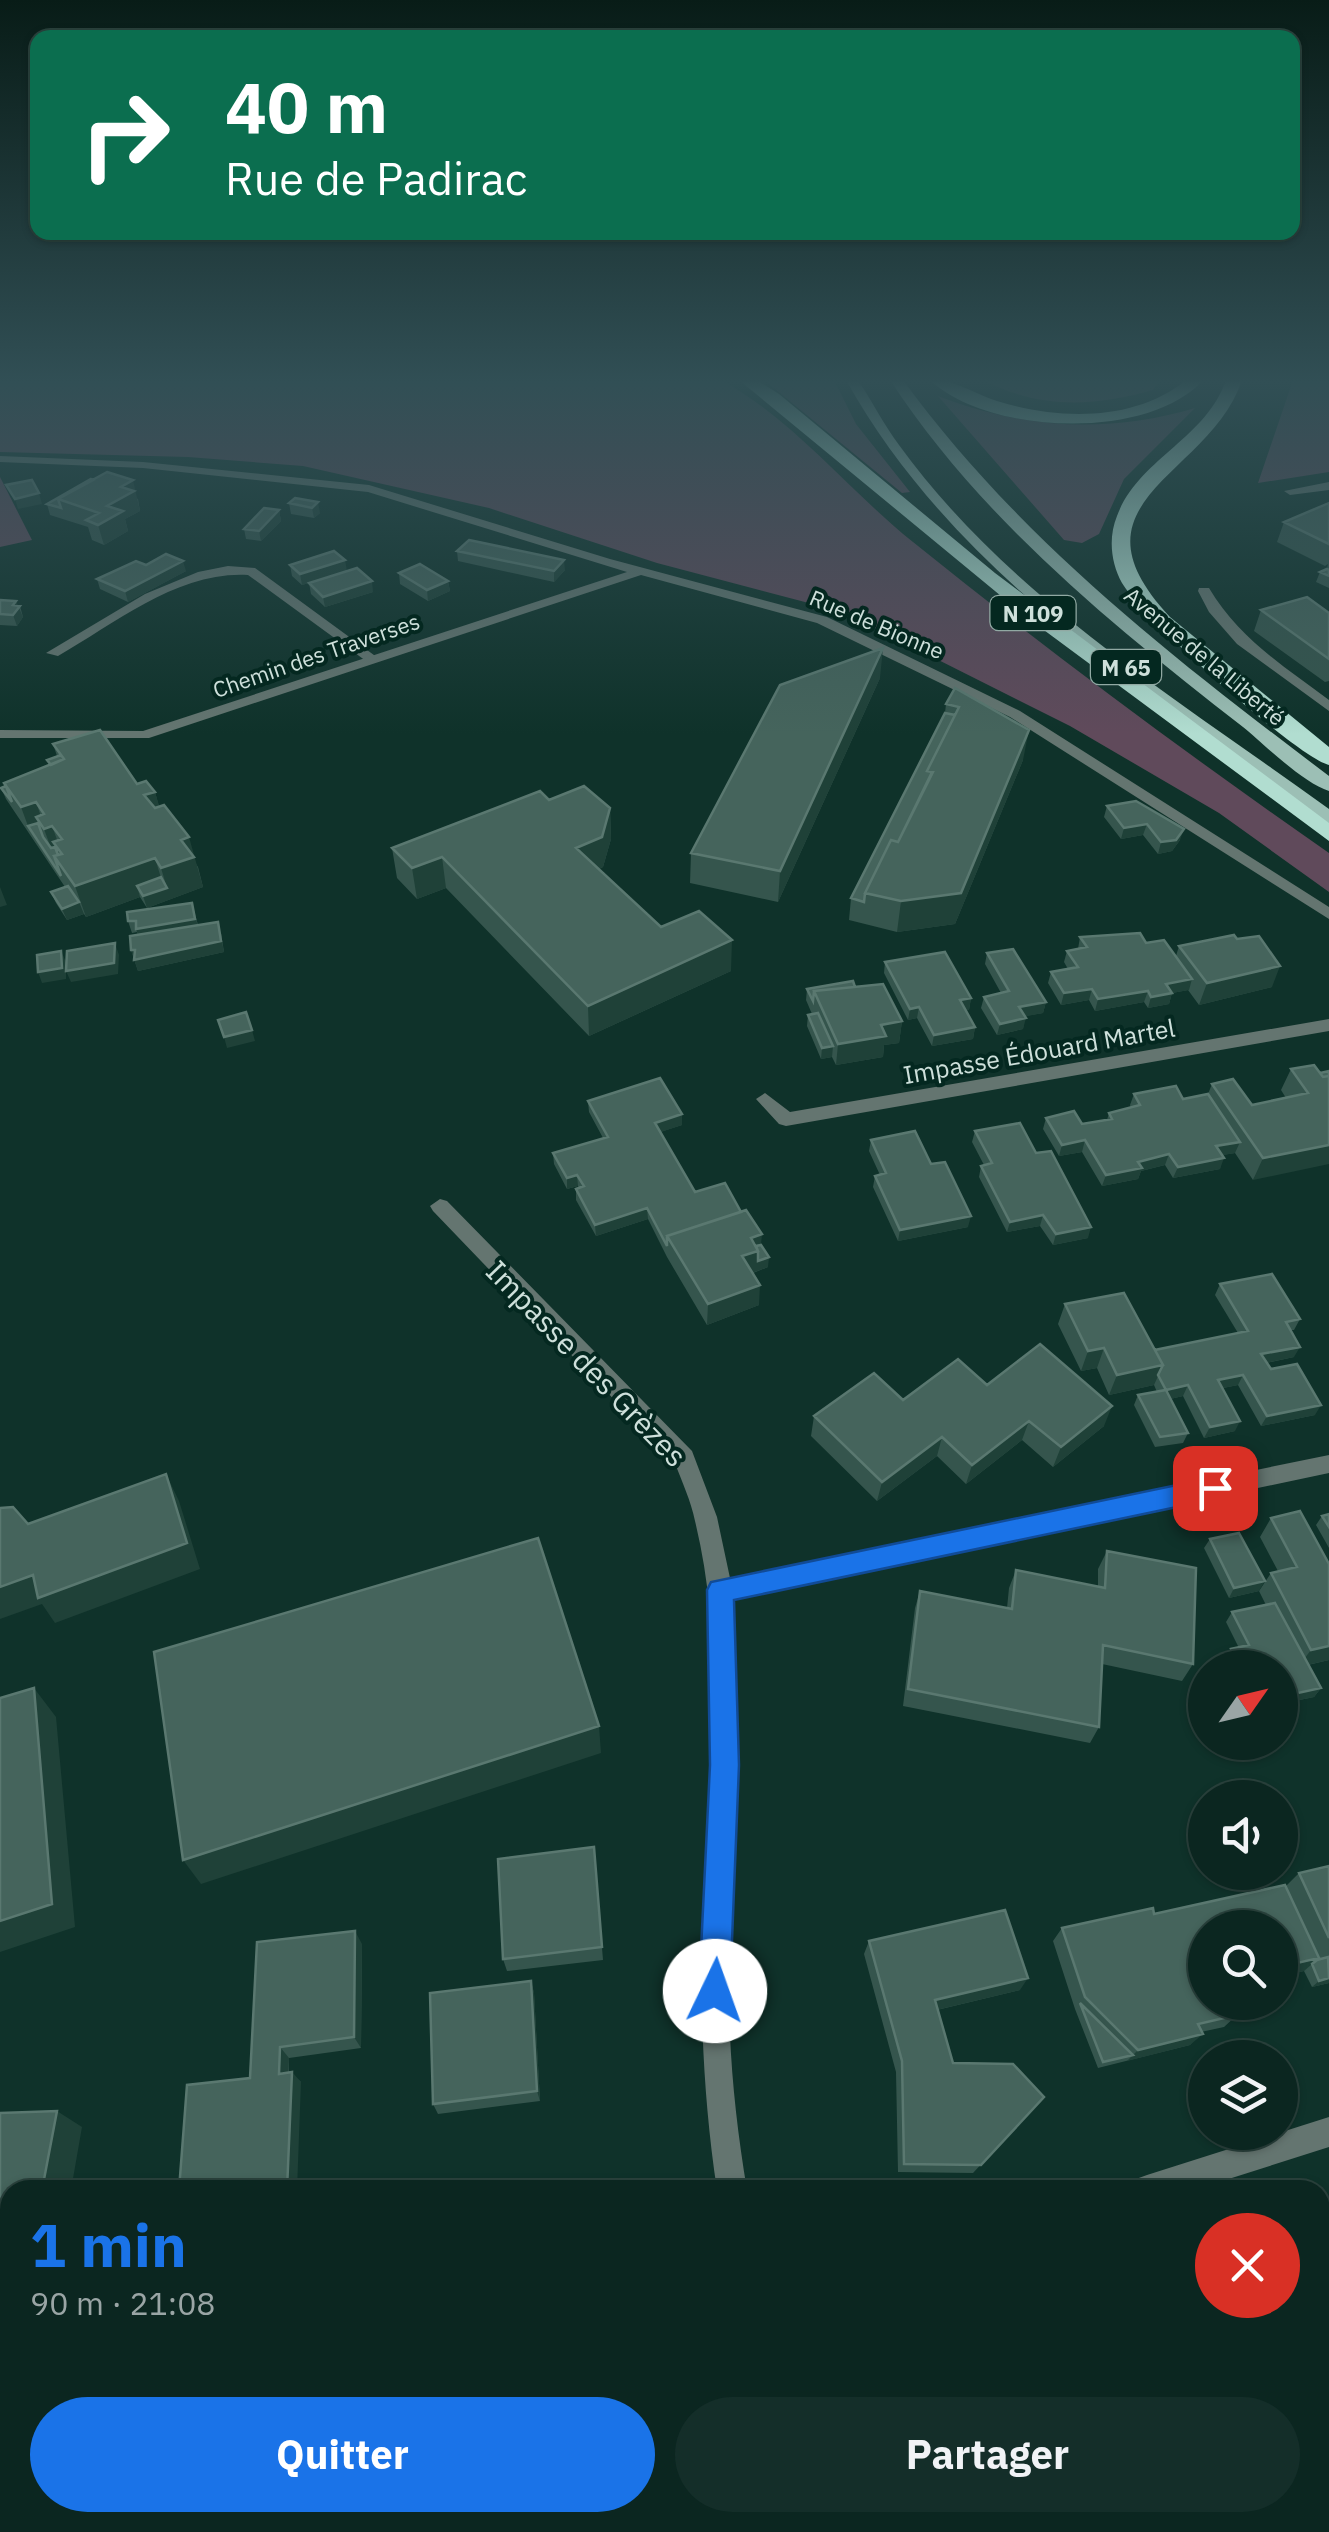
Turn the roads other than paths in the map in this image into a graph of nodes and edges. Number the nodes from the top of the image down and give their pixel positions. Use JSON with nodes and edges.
{"nodes":[{"id":1,"x":398,"y":498,"type":"edge"},
{"id":2,"x":893,"y":498,"type":"edge"},
{"id":3,"x":932,"y":498,"type":"edge"},
{"id":4,"x":989,"y":498,"type":"edge"},
{"id":5,"x":1133,"y":498,"type":"edge"},
{"id":6,"x":640,"y":572,"type":"junction"},
{"id":7,"x":1204,"y":591,"type":"dead end"},
{"id":8,"x":53,"y":653,"type":"dead end"},
{"id":9,"x":371,"y":658,"type":"junction"},
{"id":10,"x":1329,"y":708,"type":"edge"},
{"id":11,"x":0,"y":734,"type":"edge"},
{"id":12,"x":1329,"y":758,"type":"edge"},
{"id":13,"x":1329,"y":785,"type":"edge"},
{"id":14,"x":1329,"y":818,"type":"edge"},
{"id":15,"x":1329,"y":834,"type":"edge"},
{"id":16,"x":1329,"y":914,"type":"edge"},
{"id":17,"x":1329,"y":1025,"type":"edge"},
{"id":18,"x":764,"y":1099,"type":"dead end"},
{"id":19,"x":440,"y":1206,"type":"dead end"},
{"id":20,"x":1329,"y":1464,"type":"edge"},
{"id":21,"x":720,"y":1590,"type":"junction"},
{"id":22,"x":1329,"y":2132,"type":"edge"},
{"id":23,"x":730,"y":2180,"type":"edge"},
{"id":24,"x":1178,"y":2180,"type":"edge"}],
"edges":[{"from":1,"to":6,"type":"street","name":"Rue de Bionne"},
{"from":2,"to":15,"type":"highway","number":"N 109"},
{"from":3,"to":14,"type":"main road","name":"Avenue de la Liberté","number":"M 65"},
{"from":4,"to":13,"type":"main road","name":"Avenue de la Liberté","number":"M 65"},
{"from":5,"to":12,"type":"highway"},
{"from":6,"to":9,"type":"street","name":"Chemin des Traverses"},
{"from":6,"to":16,"type":"street","name":"Rue de Bionne"},
{"from":7,"to":10,"type":"street"},
{"from":8,"to":9,"type":"street"},
{"from":9,"to":11,"type":"street","name":"Chemin des Traverses"},
{"from":17,"to":18,"type":"street","name":"Impasse Édouard Martel"},
{"from":19,"to":21,"type":"street","name":"Impasse des Grèzes"},
{"from":20,"to":21,"type":"street"},
{"from":21,"to":23,"type":"street","name":"Impasse des Grèzes"},
{"from":22,"to":24,"type":"street"}]}
